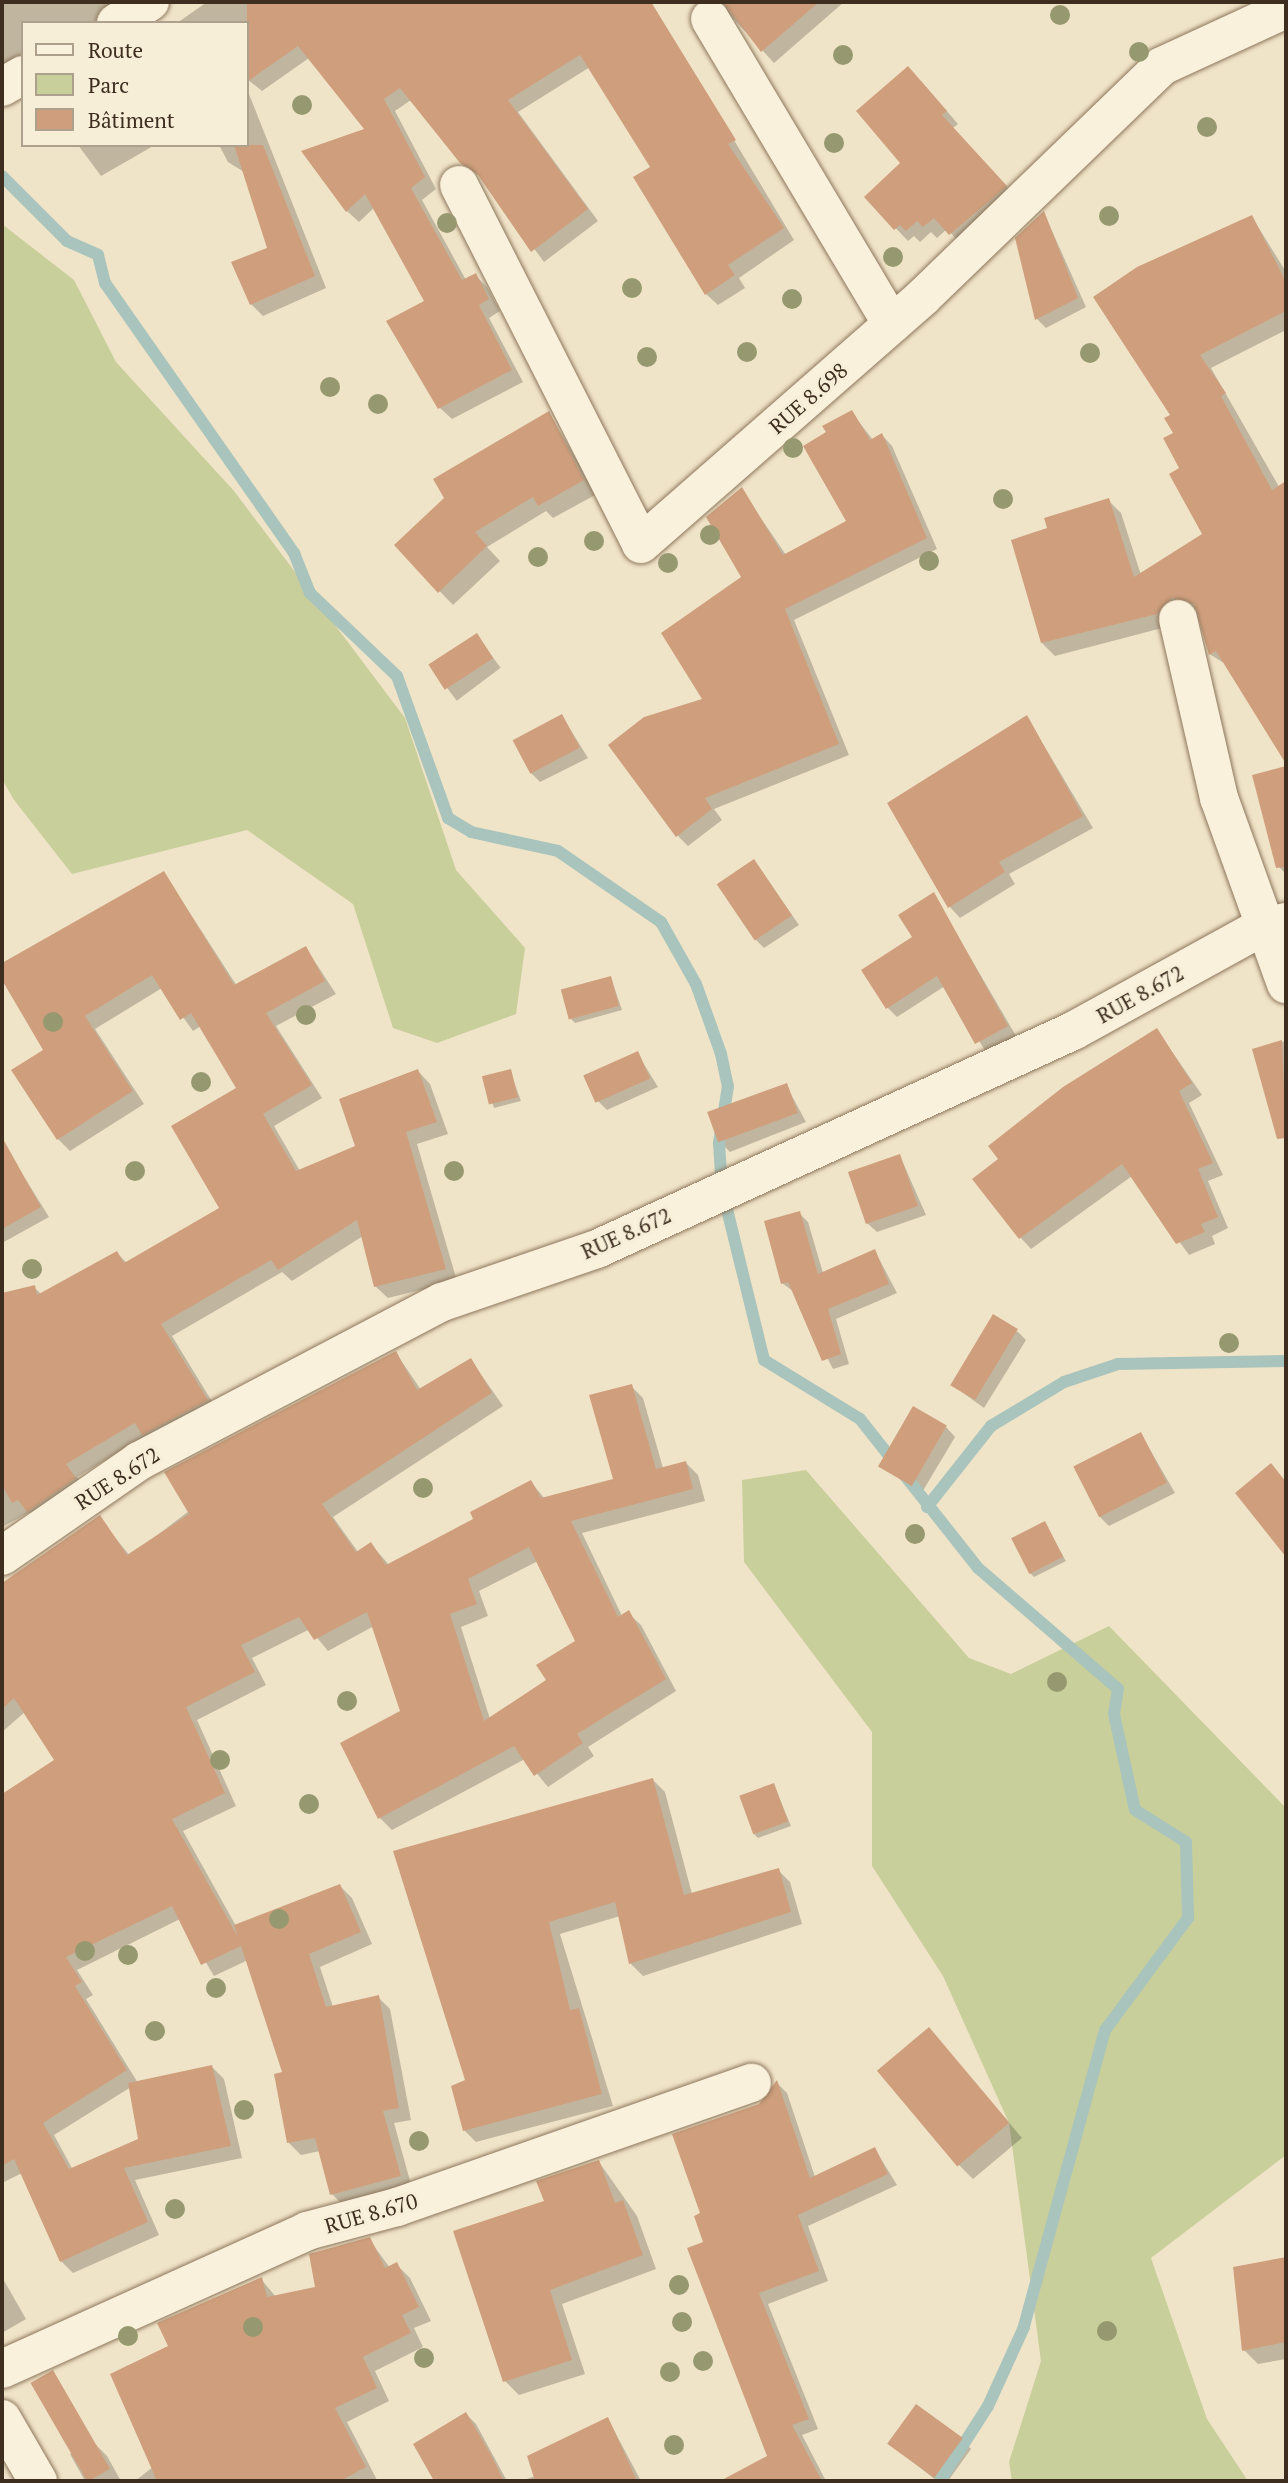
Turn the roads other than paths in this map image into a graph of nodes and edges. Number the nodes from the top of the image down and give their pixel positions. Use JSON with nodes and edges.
{"nodes":[{"id":1,"x":150,"y":2,"type":"edge"},
{"id":2,"x":1286,"y":9,"type":"edge"},
{"id":3,"x":710,"y":19,"type":"dead end"},
{"id":4,"x":119,"y":21,"type":"edge"},
{"id":5,"x":21,"y":76,"type":"edge"},
{"id":6,"x":2,"y":87,"type":"edge"},
{"id":7,"x":459,"y":186,"type":"dead end"},
{"id":8,"x":892,"y":324,"type":"junction"},
{"id":9,"x":1178,"y":619,"type":"dead end"},
{"id":10,"x":1274,"y":925,"type":"edge"},
{"id":11,"x":1286,"y":984,"type":"edge"},
{"id":12,"x":2,"y":1556,"type":"edge"},
{"id":13,"x":752,"y":2083,"type":"dead end"},
{"id":14,"x":2,"y":2369,"type":"edge"},
{"id":15,"x":2,"y":2419,"type":"edge"},
{"id":16,"x":38,"y":2481,"type":"edge"}],
"edges":[{"from":1,"to":4,"type":"street"},
{"from":2,"to":8,"type":"street","name":"RUE 8.698"},
{"from":3,"to":8,"type":"street"},
{"from":5,"to":6,"type":"street"},
{"from":7,"to":8,"type":"street","name":"RUE 8.698"},
{"from":9,"to":10,"type":"street"},
{"from":10,"to":11,"type":"street"},
{"from":10,"to":12,"type":"street","name":"RUE 8.672"},
{"from":13,"to":14,"type":"street","name":"RUE 8.670"},
{"from":15,"to":16,"type":"street"}]}
